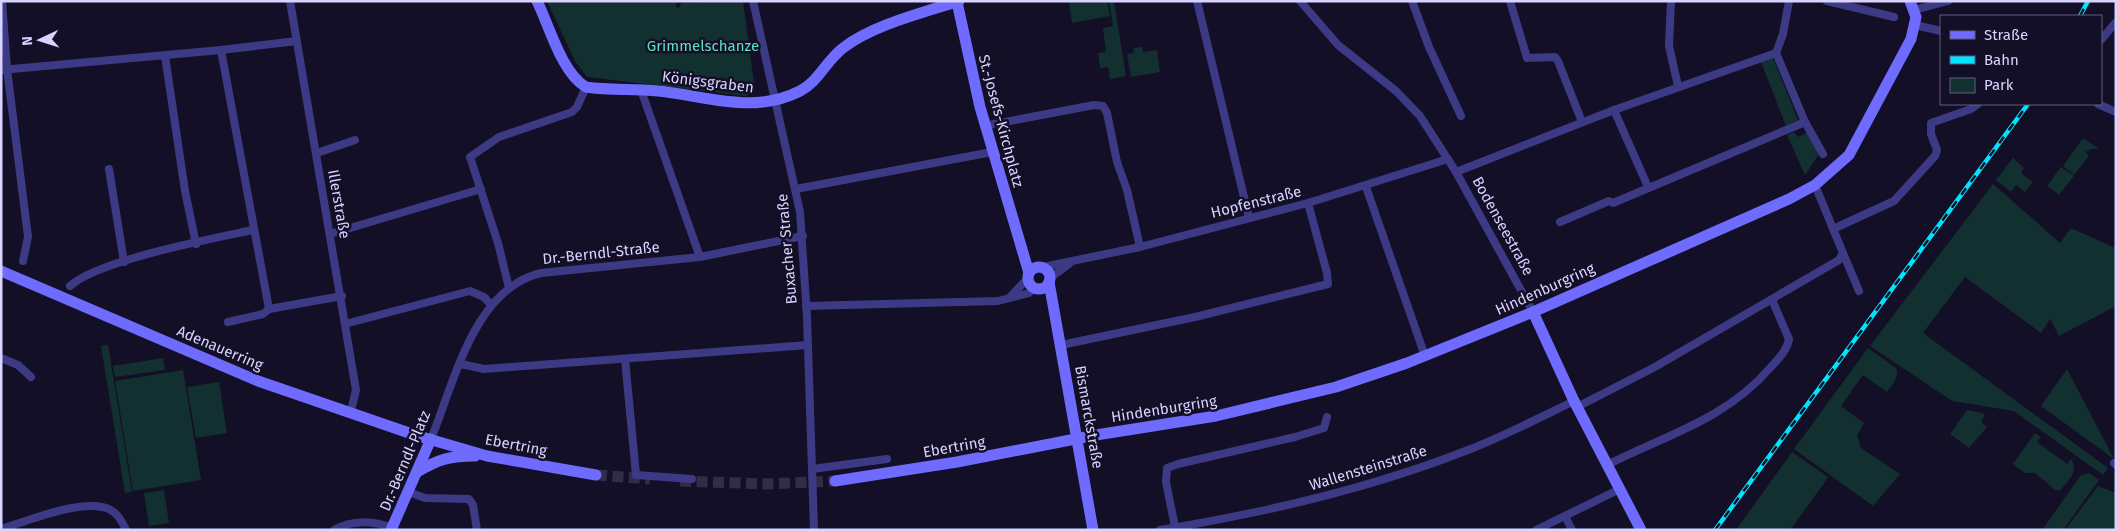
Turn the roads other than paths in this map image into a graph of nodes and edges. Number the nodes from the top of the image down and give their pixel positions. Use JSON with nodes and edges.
{"nodes":[{"id":1,"x":2,"y":1,"type":"edge"},
{"id":2,"x":290,"y":1,"type":"edge"},
{"id":3,"x":537,"y":1,"type":"edge"},
{"id":4,"x":753,"y":1,"type":"edge"},
{"id":5,"x":958,"y":1,"type":"edge"},
{"id":6,"x":1197,"y":1,"type":"edge"},
{"id":7,"x":1300,"y":1,"type":"edge"},
{"id":8,"x":1412,"y":1,"type":"edge"},
{"id":9,"x":1510,"y":1,"type":"edge"},
{"id":10,"x":1671,"y":1,"type":"edge"},
{"id":11,"x":1790,"y":1,"type":"edge"},
{"id":12,"x":1827,"y":1,"type":"edge"},
{"id":13,"x":1948,"y":1,"type":"edge"},
{"id":14,"x":1912,"y":6,"type":"edge"},
{"id":15,"x":1894,"y":17,"type":"dead end"},
{"id":16,"x":2116,"y":22,"type":"edge"},
{"id":17,"x":1915,"y":25,"type":"junction"},
{"id":18,"x":1940,"y":31,"type":"edge"},
{"id":19,"x":2102,"y":39,"type":"edge"},
{"id":20,"x":297,"y":40,"type":"junction"},
{"id":21,"x":221,"y":50,"type":"junction"},
{"id":22,"x":1776,"y":53,"type":"junction"},
{"id":23,"x":165,"y":56,"type":"junction"},
{"id":24,"x":4,"y":70,"type":"edge"},
{"id":25,"x":1678,"y":86,"type":"junction"},
{"id":26,"x":586,"y":87,"type":"junction"},
{"id":27,"x":641,"y":90,"type":"junction"},
{"id":28,"x":774,"y":101,"type":"junction"},
{"id":29,"x":1977,"y":105,"type":"edge"},
{"id":30,"x":2100,"y":105,"type":"edge"},
{"id":31,"x":1614,"y":110,"type":"junction"},
{"id":32,"x":2116,"y":112,"type":"edge"},
{"id":33,"x":1461,"y":116,"type":"dead end"},
{"id":34,"x":1582,"y":122,"type":"junction"},
{"id":35,"x":1805,"y":122,"type":"junction"},
{"id":36,"x":984,"y":126,"type":"junction"},
{"id":37,"x":355,"y":140,"type":"dead end"},
{"id":38,"x":316,"y":152,"type":"junction"},
{"id":39,"x":992,"y":152,"type":"junction"},
{"id":40,"x":1823,"y":154,"type":"dead end"},
{"id":41,"x":1448,"y":159,"type":"junction"},
{"id":42,"x":109,"y":169,"type":"dead end"},
{"id":43,"x":1456,"y":172,"type":"junction"},
{"id":44,"x":1815,"y":185,"type":"junction"},
{"id":45,"x":1366,"y":186,"type":"junction"},
{"id":46,"x":1648,"y":188,"type":"junction"},
{"id":47,"x":481,"y":189,"type":"junction"},
{"id":48,"x":796,"y":189,"type":"junction"},
{"id":49,"x":1308,"y":203,"type":"junction"},
{"id":50,"x":1249,"y":218,"type":"junction"},
{"id":51,"x":1560,"y":222,"type":"dead end"},
{"id":52,"x":1833,"y":229,"type":"junction"},
{"id":53,"x":253,"y":230,"type":"junction"},
{"id":54,"x":330,"y":234,"type":"junction"},
{"id":55,"x":803,"y":236,"type":"junction"},
{"id":56,"x":196,"y":244,"type":"junction"},
{"id":57,"x":1022,"y":247,"type":"junction"},
{"id":58,"x":1140,"y":247,"type":"junction"},
{"id":59,"x":1843,"y":253,"type":"junction"},
{"id":60,"x":700,"y":257,"type":"junction"},
{"id":61,"x":23,"y":261,"type":"dead end"},
{"id":62,"x":124,"y":262,"type":"junction"},
{"id":63,"x":1069,"y":264,"type":"junction"},
{"id":64,"x":1041,"y":267,"type":"junction"},
{"id":65,"x":1,"y":272,"type":"edge"},
{"id":66,"x":1028,"y":276,"type":"junction"},
{"id":67,"x":1050,"y":280,"type":"junction"},
{"id":68,"x":70,"y":286,"type":"dead end"},
{"id":69,"x":509,"y":288,"type":"junction"},
{"id":70,"x":1037,"y":289,"type":"junction"},
{"id":71,"x":1859,"y":291,"type":"dead end"},
{"id":72,"x":342,"y":296,"type":"junction"},
{"id":73,"x":1011,"y":296,"type":"junction"},
{"id":74,"x":1772,"y":300,"type":"junction"},
{"id":75,"x":491,"y":304,"type":"junction"},
{"id":76,"x":806,"y":306,"type":"junction"},
{"id":77,"x":269,"y":309,"type":"junction"},
{"id":78,"x":1053,"y":309,"type":"junction"},
{"id":79,"x":1532,"y":312,"type":"junction"},
{"id":80,"x":228,"y":322,"type":"dead end"},
{"id":81,"x":345,"y":324,"type":"junction"},
{"id":82,"x":808,"y":345,"type":"junction"},
{"id":83,"x":1061,"y":345,"type":"junction"},
{"id":84,"x":1424,"y":356,"type":"junction"},
{"id":85,"x":1,"y":358,"type":"edge"},
{"id":86,"x":625,"y":359,"type":"junction"},
{"id":87,"x":461,"y":364,"type":"junction"},
{"id":88,"x":31,"y":377,"type":"dead end"},
{"id":89,"x":1576,"y":404,"type":"junction"},
{"id":90,"x":444,"y":406,"type":"joint"},
{"id":91,"x":351,"y":412,"type":"junction"},
{"id":92,"x":1327,"y":417,"type":"dead end"},
{"id":93,"x":1078,"y":439,"type":"junction"},
{"id":94,"x":431,"y":440,"type":"junction"},
{"id":95,"x":487,"y":456,"type":"junction"},
{"id":96,"x":887,"y":459,"type":"dead end"},
{"id":97,"x":1607,"y":464,"type":"junction"},
{"id":98,"x":812,"y":468,"type":"junction"},
{"id":99,"x":417,"y":472,"type":"junction"},
{"id":100,"x":596,"y":475,"type":"tunnel mouth"},
{"id":101,"x":692,"y":479,"type":"dead end"},
{"id":102,"x":835,"y":481,"type":"tunnel mouth"},
{"id":103,"x":1620,"y":489,"type":"junction"},
{"id":104,"x":408,"y":492,"type":"junction"},
{"id":105,"x":1565,"y":516,"type":"junction"},
{"id":106,"x":1201,"y":526,"type":"edge"},
{"id":107,"x":1175,"y":527,"type":"junction"},
{"id":108,"x":1,"y":529,"type":"edge"},
{"id":109,"x":391,"y":529,"type":"edge"},
{"id":110,"x":126,"y":530,"type":"edge"},
{"id":111,"x":334,"y":530,"type":"edge"},
{"id":112,"x":477,"y":530,"type":"edge"},
{"id":113,"x":814,"y":530,"type":"edge"},
{"id":114,"x":1093,"y":530,"type":"edge"},
{"id":115,"x":1160,"y":530,"type":"edge"},
{"id":116,"x":1536,"y":530,"type":"edge"},
{"id":117,"x":1572,"y":530,"type":"edge"},
{"id":118,"x":1641,"y":530,"type":"edge"}],
"edges":[{"from":1,"to":24,"type":"street"},
{"from":2,"to":20,"type":"street","name":"Illerstraße"},
{"from":3,"to":26,"type":"main road"},
{"from":4,"to":28,"type":"street","name":"Buxacher Straße"},
{"from":5,"to":28,"type":"main road","name":"Königsgraben"},
{"from":5,"to":36,"type":"main road","name":"St.-Josefs-Kirchplatz"},
{"from":6,"to":50,"type":"street"},
{"from":7,"to":41,"type":"street","name":"Bodenseestraße"},
{"from":8,"to":33,"type":"street"},
{"from":9,"to":34,"type":"street"},
{"from":10,"to":25,"type":"street"},
{"from":11,"to":22,"type":"street"},
{"from":12,"to":15,"type":"street"},
{"from":13,"to":14,"type":"street"},
{"from":14,"to":17,"type":"main road","name":"Hindenburgring"},
{"from":16,"to":19,"type":"street"},
{"from":17,"to":18,"type":"street"},
{"from":17,"to":44,"type":"main road","name":"Hindenburgring"},
{"from":20,"to":21,"type":"street"},
{"from":20,"to":38,"type":"street","name":"Illerstraße"},
{"from":21,"to":23,"type":"street"},
{"from":21,"to":53,"type":"street"},
{"from":22,"to":25,"type":"street"},
{"from":22,"to":35,"type":"street"},
{"from":23,"to":24,"type":"street"},
{"from":23,"to":56,"type":"street"},
{"from":24,"to":61,"type":"street"},
{"from":25,"to":31,"type":"street"},
{"from":26,"to":27,"type":"main road","name":"Königsgraben"},
{"from":26,"to":47,"type":"street"},
{"from":27,"to":28,"type":"main road","name":"Königsgraben"},
{"from":27,"to":60,"type":"street"},
{"from":28,"to":48,"type":"street","name":"Buxacher Straße"},
{"from":29,"to":52,"type":"street"},
{"from":30,"to":32,"type":"street"},
{"from":31,"to":34,"type":"street"},
{"from":31,"to":46,"type":"street"},
{"from":34,"to":43,"type":"street"},
{"from":35,"to":40,"type":"street"},
{"from":35,"to":46,"type":"street"},
{"from":36,"to":39,"type":"main road","name":"St.-Josefs-Kirchplatz"},
{"from":36,"to":58,"type":"street"},
{"from":37,"to":38,"type":"street"},
{"from":38,"to":54,"type":"street","name":"Illerstraße"},
{"from":39,"to":48,"type":"street"},
{"from":39,"to":57,"type":"main road","name":"St.-Josefs-Kirchplatz"},
{"from":41,"to":43,"type":"street","name":"Bodenseestraße"},
{"from":41,"to":45,"type":"street","name":"Hopfenstraße"},
{"from":42,"to":62,"type":"street"},
{"from":43,"to":79,"type":"street","name":"Bodenseestraße"},
{"from":44,"to":52,"type":"street"},
{"from":44,"to":79,"type":"main road","name":"Hindenburgring"},
{"from":45,"to":49,"type":"street","name":"Hopfenstraße"},
{"from":45,"to":84,"type":"street"},
{"from":46,"to":51,"type":"street"},
{"from":47,"to":54,"type":"street"},
{"from":47,"to":69,"type":"street"},
{"from":48,"to":55,"type":"street","name":"Buxacher Straße"},
{"from":49,"to":50,"type":"street","name":"Hopfenstraße"},
{"from":49,"to":83,"type":"street"},
{"from":50,"to":58,"type":"street","name":"Hopfenstraße"},
{"from":52,"to":59,"type":"street"},
{"from":53,"to":56,"type":"street"},
{"from":53,"to":77,"type":"street"},
{"from":54,"to":72,"type":"street","name":"Illerstraße"},
{"from":55,"to":60,"type":"street","name":"Dr.-Berndl-Straße"},
{"from":55,"to":76,"type":"street","name":"Buxacher Straße"},
{"from":56,"to":62,"type":"street"},
{"from":57,"to":64,"type":"main road","name":"St.-Josefs-Kirchplatz"},
{"from":57,"to":66,"type":"main road","name":"St.-Josefs-Kirchplatz"},
{"from":58,"to":63,"type":"street","name":"Hopfenstraße"},
{"from":59,"to":71,"type":"street"},
{"from":59,"to":74,"type":"street","name":"Wallensteinstraße"},
{"from":60,"to":69,"type":"street","name":"Dr.-Berndl-Straße"},
{"from":62,"to":68,"type":"street"},
{"from":63,"to":64,"type":"street","name":"Hopfenstraße"},
{"from":63,"to":67,"type":"street","name":"Hopfenstraße"},
{"from":64,"to":66,"type":"main road"},
{"from":64,"to":67,"type":"main road","name":"Bismarckstraße"},
{"from":65,"to":91,"type":"main road","name":"Adenauerring"},
{"from":66,"to":70,"type":"main road","name":"Bismarckstraße"},
{"from":66,"to":73,"type":"street"},
{"from":67,"to":70,"type":"main road"},
{"from":67,"to":78,"type":"main road","name":"Bismarckstraße"},
{"from":69,"to":75,"type":"street","name":"Dr.-Berndl-Straße"},
{"from":70,"to":73,"type":"street"},
{"from":70,"to":78,"type":"main road","name":"Bismarckstraße"},
{"from":72,"to":77,"type":"street"},
{"from":72,"to":81,"type":"street","name":"Illerstraße"},
{"from":73,"to":76,"type":"street"},
{"from":74,"to":89,"type":"street","name":"Wallensteinstraße"},
{"from":74,"to":97,"type":"street"},
{"from":75,"to":81,"type":"street"},
{"from":75,"to":87,"type":"street","name":"Dr.-Berndl-Straße"},
{"from":76,"to":82,"type":"street","name":"Buxacher Straße"},
{"from":77,"to":80,"type":"street"},
{"from":78,"to":83,"type":"main road","name":"Bismarckstraße"},
{"from":79,"to":84,"type":"main road","name":"Hindenburgring"},
{"from":79,"to":89,"type":"main road","name":"Bodenseestraße"},
{"from":81,"to":91,"type":"street","name":"Illerstraße"},
{"from":82,"to":86,"type":"street"},
{"from":82,"to":98,"type":"street","name":"Buxacher Straße"},
{"from":83,"to":93,"type":"main road","name":"Bismarckstraße"},
{"from":84,"to":93,"type":"main road","name":"Hindenburgring"},
{"from":85,"to":88,"type":"street"},
{"from":86,"to":87,"type":"street"},
{"from":86,"to":101,"type":"street"},
{"from":87,"to":90,"type":"street","name":"Dr.-Berndl-Straße"},
{"from":89,"to":97,"type":"main road","name":"Bodenseestraße"},
{"from":89,"to":106,"type":"street","name":"Wallensteinstraße"},
{"from":90,"to":94,"type":"street","name":"Dr.-Berndl-Platz"},
{"from":91,"to":94,"type":"main road","name":"Adenauerring"},
{"from":92,"to":107,"type":"street"},
{"from":93,"to":102,"type":"main road","name":"Ebertring"},
{"from":93,"to":114,"type":"main road","name":"Bismarckstraße"},
{"from":94,"to":95,"type":"main road","name":"Ebertring"},
{"from":94,"to":99,"type":"main road","name":"Dr.-Berndl-Platz"},
{"from":95,"to":99,"type":"main road"},
{"from":95,"to":100,"type":"main road","name":"Ebertring"},
{"from":96,"to":98,"type":"street"},
{"from":97,"to":103,"type":"main road","name":"Bodenseestraße"},
{"from":98,"to":113,"type":"street","name":"Buxacher Straße"},
{"from":99,"to":104,"type":"main road","name":"Dr.-Berndl-Platz"},
{"from":103,"to":105,"type":"street"},
{"from":103,"to":118,"type":"main road","name":"Bodenseestraße"},
{"from":104,"to":109,"type":"main road","name":"Dr.-Berndl-Platz"},
{"from":104,"to":112,"type":"street"},
{"from":105,"to":116,"type":"street"},
{"from":105,"to":117,"type":"street"},
{"from":106,"to":107,"type":"street","name":"Wallensteinstraße"},
{"from":107,"to":115,"type":"street","name":"Wallensteinstraße"},
{"from":108,"to":110,"type":"street"},
{"from":109,"to":111,"type":"street"}]}
